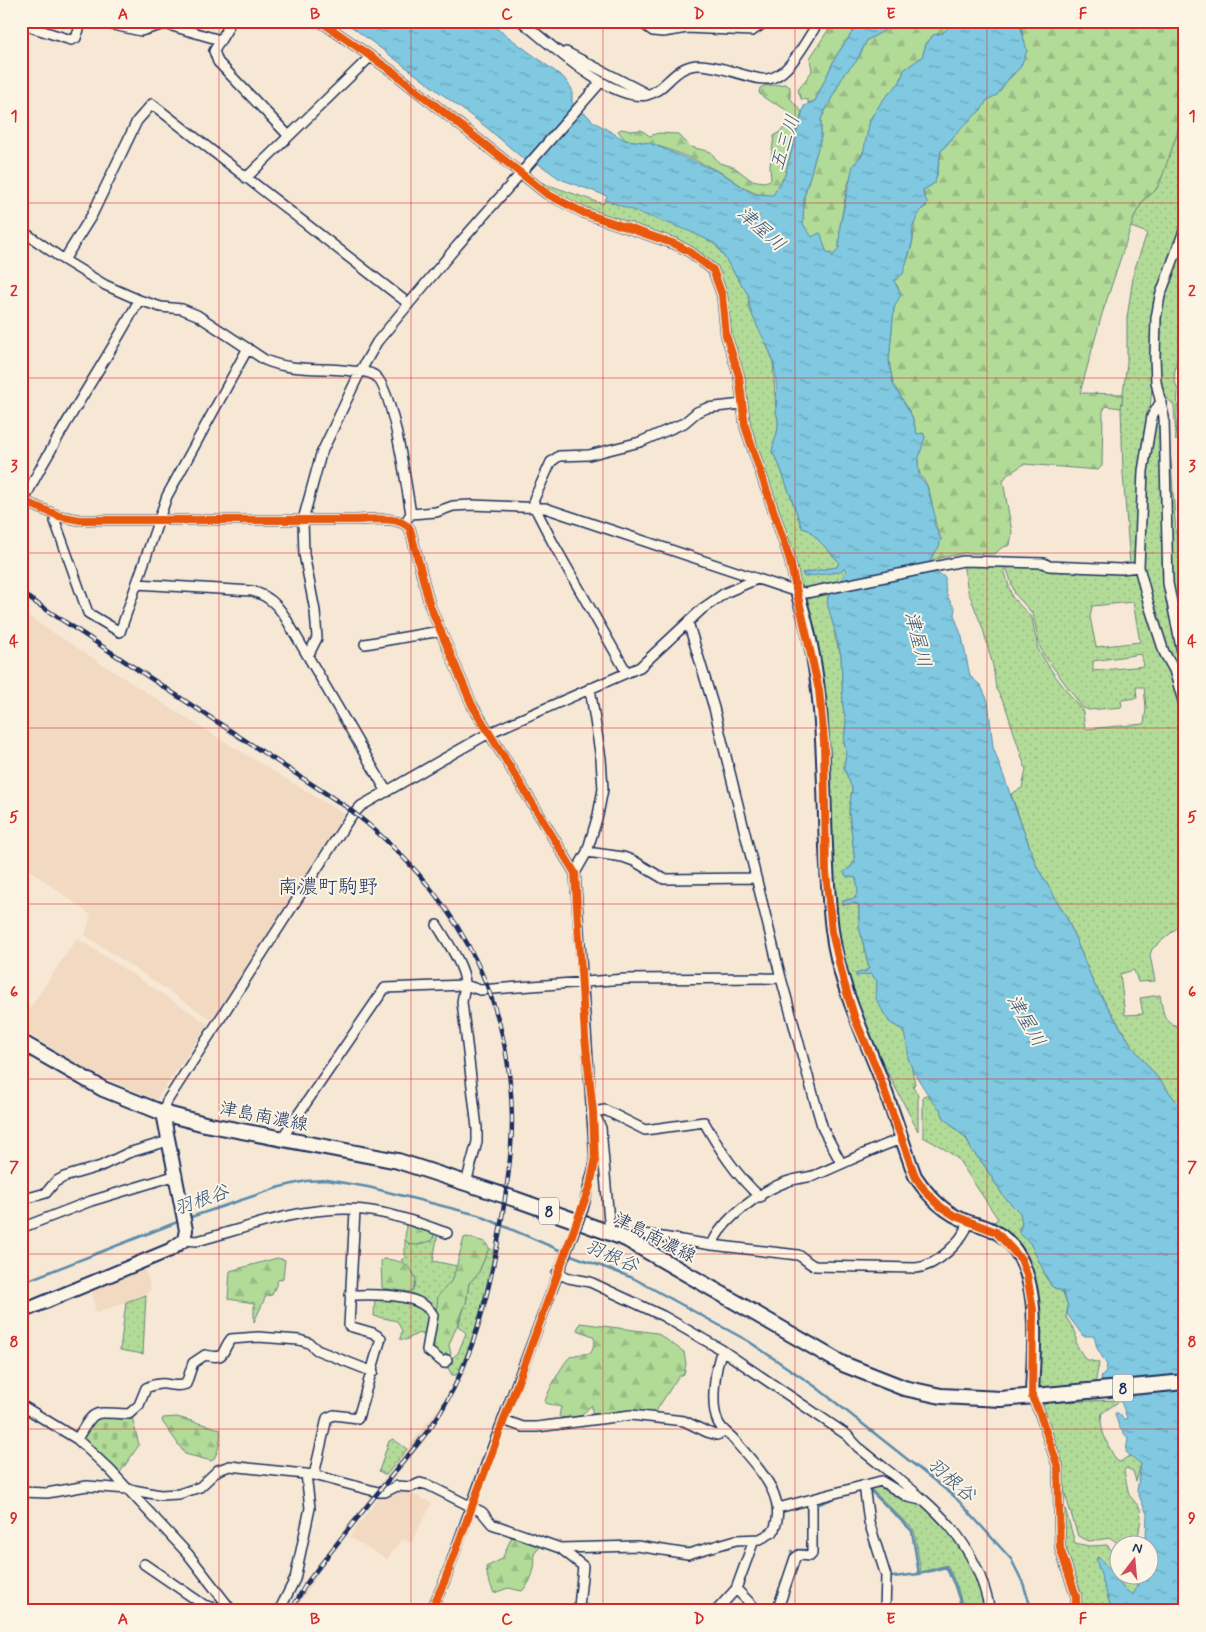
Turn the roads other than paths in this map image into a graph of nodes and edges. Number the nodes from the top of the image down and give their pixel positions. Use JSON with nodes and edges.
{"nodes":[{"id":1,"x":82,"y":21,"type":"edge"},
{"id":2,"x":95,"y":21,"type":"edge"},
{"id":3,"x":230,"y":21,"type":"edge"},
{"id":4,"x":320,"y":21,"type":"edge"},
{"id":5,"x":639,"y":21,"type":"edge"},
{"id":6,"x":767,"y":21,"type":"edge"},
{"id":7,"x":819,"y":21,"type":"edge"},
{"id":8,"x":522,"y":22,"type":"edge"},
{"id":9,"x":22,"y":24,"type":"edge"},
{"id":10,"x":220,"y":40,"type":"junction"},
{"id":11,"x":370,"y":57,"type":"junction"},
{"id":12,"x":597,"y":86,"type":"junction"},
{"id":13,"x":648,"y":94,"type":"junction"},
{"id":14,"x":288,"y":136,"type":"junction"},
{"id":15,"x":521,"y":175,"type":"junction"},
{"id":16,"x":246,"y":178,"type":"junction"},
{"id":17,"x":1185,"y":228,"type":"edge"},
{"id":18,"x":21,"y":230,"type":"edge"},
{"id":19,"x":64,"y":260,"type":"junction"},
{"id":20,"x":139,"y":300,"type":"junction"},
{"id":21,"x":409,"y":304,"type":"junction"},
{"id":22,"x":248,"y":348,"type":"junction"},
{"id":23,"x":360,"y":372,"type":"junction"},
{"id":24,"x":1161,"y":401,"type":"junction"},
{"id":25,"x":742,"y":404,"type":"junction"},
{"id":26,"x":23,"y":501,"type":"edge"},
{"id":27,"x":534,"y":506,"type":"junction"},
{"id":28,"x":410,"y":514,"type":"junction"},
{"id":29,"x":59,"y":516,"type":"junction"},
{"id":30,"x":158,"y":519,"type":"junction"},
{"id":31,"x":303,"y":520,"type":"junction"},
{"id":32,"x":406,"y":523,"type":"junction"},
{"id":33,"x":1138,"y":567,"type":"junction"},
{"id":34,"x":757,"y":579,"type":"junction"},
{"id":35,"x":137,"y":584,"type":"junction"},
{"id":36,"x":802,"y":593,"type":"junction"},
{"id":37,"x":688,"y":622,"type":"junction"},
{"id":38,"x":440,"y":631,"type":"junction"},
{"id":39,"x":366,"y":644,"type":"dead end"},
{"id":40,"x":308,"y":656,"type":"junction"},
{"id":41,"x":1185,"y":667,"type":"edge"},
{"id":42,"x":627,"y":673,"type":"junction"},
{"id":43,"x":590,"y":688,"type":"junction"},
{"id":44,"x":1185,"y":708,"type":"edge"},
{"id":45,"x":489,"y":733,"type":"junction"},
{"id":46,"x":388,"y":792,"type":"junction"},
{"id":47,"x":586,"y":852,"type":"junction"},
{"id":48,"x":574,"y":873,"type":"junction"},
{"id":49,"x":756,"y":878,"type":"junction"},
{"id":50,"x":437,"y":925,"type":"dead end"},
{"id":51,"x":781,"y":978,"type":"junction"},
{"id":52,"x":581,"y":982,"type":"junction"},
{"id":53,"x":465,"y":985,"type":"junction"},
{"id":54,"x":21,"y":1042,"type":"edge"},
{"id":55,"x":593,"y":1112,"type":"junction"},
{"id":56,"x":163,"y":1113,"type":"junction"},
{"id":57,"x":282,"y":1138,"type":"junction"},
{"id":58,"x":901,"y":1139,"type":"junction"},
{"id":59,"x":168,"y":1141,"type":"junction"},
{"id":60,"x":841,"y":1163,"type":"junction"},
{"id":61,"x":177,"y":1175,"type":"junction"},
{"id":62,"x":466,"y":1183,"type":"junction"},
{"id":63,"x":760,"y":1197,"type":"junction"},
{"id":64,"x":21,"y":1200,"type":"edge"},
{"id":65,"x":355,"y":1210,"type":"junction"},
{"id":66,"x":969,"y":1222,"type":"junction"},
{"id":67,"x":21,"y":1228,"type":"edge"},
{"id":68,"x":447,"y":1233,"type":"dead end"},
{"id":69,"x":610,"y":1233,"type":"junction"},
{"id":70,"x":185,"y":1235,"type":"junction"},
{"id":71,"x":626,"y":1239,"type":"junction"},
{"id":72,"x":712,"y":1246,"type":"junction"},
{"id":73,"x":558,"y":1270,"type":"junction"},
{"id":74,"x":350,"y":1295,"type":"junction"},
{"id":75,"x":21,"y":1312,"type":"edge"},
{"id":76,"x":722,"y":1350,"type":"junction"},
{"id":77,"x":447,"y":1360,"type":"dead end"},
{"id":78,"x":373,"y":1372,"type":"junction"},
{"id":79,"x":1185,"y":1382,"type":"edge"},
{"id":80,"x":1032,"y":1397,"type":"junction"},
{"id":81,"x":21,"y":1405,"type":"edge"},
{"id":82,"x":503,"y":1420,"type":"junction"},
{"id":83,"x":725,"y":1432,"type":"junction"},
{"id":84,"x":77,"y":1439,"type":"junction"},
{"id":85,"x":310,"y":1475,"type":"junction"},
{"id":86,"x":864,"y":1485,"type":"junction"},
{"id":87,"x":128,"y":1488,"type":"junction"},
{"id":88,"x":21,"y":1492,"type":"edge"},
{"id":89,"x":812,"y":1500,"type":"junction"},
{"id":90,"x":924,"y":1500,"type":"junction"},
{"id":91,"x":472,"y":1506,"type":"junction"},
{"id":92,"x":778,"y":1508,"type":"junction"},
{"id":93,"x":754,"y":1540,"type":"junction"},
{"id":94,"x":560,"y":1548,"type":"junction"},
{"id":95,"x":144,"y":1564,"type":"dead end"},
{"id":96,"x":736,"y":1590,"type":"junction"},
{"id":97,"x":231,"y":1609,"type":"edge"},
{"id":98,"x":279,"y":1611,"type":"edge"},
{"id":99,"x":431,"y":1611,"type":"edge"},
{"id":100,"x":588,"y":1611,"type":"edge"},
{"id":101,"x":716,"y":1611,"type":"edge"},
{"id":102,"x":758,"y":1611,"type":"edge"},
{"id":103,"x":777,"y":1611,"type":"edge"},
{"id":104,"x":885,"y":1611,"type":"edge"},
{"id":105,"x":990,"y":1611,"type":"edge"},
{"id":106,"x":1076,"y":1611,"type":"edge"}],
"edges":[{"from":1,"to":9,"type":"street"},
{"from":2,"to":10,"type":"street"},
{"from":3,"to":10,"type":"street"},
{"from":4,"to":11,"type":"street"},
{"from":5,"to":6,"type":"street"},
{"from":7,"to":13,"type":"street"},
{"from":8,"to":12,"type":"street"},
{"from":8,"to":13,"type":"street"},
{"from":10,"to":14,"type":"street"},
{"from":11,"to":14,"type":"street"},
{"from":11,"to":15,"type":"street"},
{"from":12,"to":13,"type":"street"},
{"from":12,"to":15,"type":"street"},
{"from":14,"to":16,"type":"street"},
{"from":15,"to":21,"type":"street"},
{"from":15,"to":25,"type":"street"},
{"from":16,"to":19,"type":"street"},
{"from":16,"to":21,"type":"street"},
{"from":17,"to":24,"type":"street"},
{"from":18,"to":19,"type":"street"},
{"from":19,"to":20,"type":"street"},
{"from":20,"to":22,"type":"street"},
{"from":20,"to":26,"type":"street"},
{"from":21,"to":23,"type":"street"},
{"from":22,"to":23,"type":"street"},
{"from":22,"to":30,"type":"street"},
{"from":23,"to":28,"type":"street"},
{"from":23,"to":31,"type":"street"},
{"from":24,"to":33,"type":"street"},
{"from":24,"to":41,"type":"street"},
{"from":25,"to":27,"type":"street"},
{"from":25,"to":36,"type":"street"},
{"from":26,"to":29,"type":"street"},
{"from":27,"to":28,"type":"street"},
{"from":27,"to":34,"type":"street"},
{"from":27,"to":42,"type":"street"},
{"from":28,"to":32,"type":"street"},
{"from":29,"to":30,"type":"street"},
{"from":29,"to":35,"type":"street"},
{"from":30,"to":31,"type":"street"},
{"from":30,"to":35,"type":"street"},
{"from":31,"to":32,"type":"street"},
{"from":31,"to":40,"type":"street"},
{"from":32,"to":38,"type":"street"},
{"from":33,"to":36,"type":"street"},
{"from":33,"to":44,"type":"street"},
{"from":34,"to":36,"type":"street"},
{"from":34,"to":37,"type":"street"},
{"from":35,"to":40,"type":"street"},
{"from":36,"to":58,"type":"street"},
{"from":37,"to":42,"type":"street"},
{"from":37,"to":49,"type":"street"},
{"from":38,"to":39,"type":"street"},
{"from":38,"to":45,"type":"street"},
{"from":40,"to":46,"type":"street"},
{"from":42,"to":43,"type":"street"},
{"from":43,"to":45,"type":"street"},
{"from":43,"to":47,"type":"street"},
{"from":45,"to":46,"type":"street"},
{"from":45,"to":48,"type":"street"},
{"from":46,"to":56,"type":"street"},
{"from":47,"to":48,"type":"street"},
{"from":47,"to":49,"type":"street"},
{"from":48,"to":52,"type":"street"},
{"from":49,"to":51,"type":"street"},
{"from":50,"to":53,"type":"street"},
{"from":51,"to":52,"type":"street"},
{"from":51,"to":60,"type":"street"},
{"from":52,"to":53,"type":"street"},
{"from":52,"to":55,"type":"street"},
{"from":53,"to":57,"type":"street"},
{"from":53,"to":62,"type":"street"},
{"from":54,"to":56,"type":"main road","name":"津島南濃線","number":"8"},
{"from":55,"to":63,"type":"street"},
{"from":55,"to":69,"type":"street"},
{"from":55,"to":73,"type":"street","bridge":true},
{"from":56,"to":57,"type":"main road","name":"津島南濃線","number":"8"},
{"from":56,"to":59,"type":"street"},
{"from":57,"to":62,"type":"main road","name":"津島南濃線","number":"8"},
{"from":58,"to":60,"type":"street"},
{"from":58,"to":66,"type":"street"},
{"from":59,"to":61,"type":"street"},
{"from":59,"to":64,"type":"street"},
{"from":60,"to":63,"type":"street"},
{"from":61,"to":67,"type":"street"},
{"from":61,"to":70,"type":"street"},
{"from":62,"to":69,"type":"main road","name":"津島南濃線","number":"8"},
{"from":63,"to":72,"type":"street"},
{"from":65,"to":68,"type":"street"},
{"from":65,"to":70,"type":"street"},
{"from":65,"to":74,"type":"street"},
{"from":66,"to":72,"type":"street"},
{"from":66,"to":80,"type":"street"},
{"from":69,"to":71,"type":"main road","name":"津島南濃線","number":"8"},
{"from":70,"to":75,"type":"street"},
{"from":71,"to":72,"type":"street"},
{"from":71,"to":80,"type":"main road","name":"津島南濃線","number":"8"},
{"from":73,"to":76,"type":"street"},
{"from":73,"to":82,"type":"street"},
{"from":74,"to":77,"type":"street"},
{"from":74,"to":78,"type":"street"},
{"from":76,"to":83,"type":"street"},
{"from":76,"to":90,"type":"street"},
{"from":78,"to":84,"type":"street"},
{"from":78,"to":85,"type":"street"},
{"from":79,"to":80,"type":"main road","name":"津島南濃線","number":"8"},
{"from":80,"to":106,"type":"street"},
{"from":81,"to":84,"type":"street"},
{"from":82,"to":83,"type":"street"},
{"from":82,"to":91,"type":"street"},
{"from":83,"to":92,"type":"street"},
{"from":84,"to":87,"type":"street"},
{"from":85,"to":87,"type":"street"},
{"from":85,"to":91,"type":"street"},
{"from":85,"to":98,"type":"street"},
{"from":86,"to":89,"type":"street"},
{"from":86,"to":90,"type":"street"},
{"from":86,"to":104,"type":"street"},
{"from":87,"to":88,"type":"street"},
{"from":87,"to":97,"type":"street"},
{"from":89,"to":92,"type":"street"},
{"from":89,"to":103,"type":"street"},
{"from":90,"to":105,"type":"street"},
{"from":91,"to":94,"type":"street"},
{"from":91,"to":99,"type":"street"},
{"from":92,"to":93,"type":"street"},
{"from":93,"to":94,"type":"street"},
{"from":93,"to":96,"type":"street"},
{"from":94,"to":100,"type":"street"},
{"from":95,"to":97,"type":"street"},
{"from":96,"to":101,"type":"street"},
{"from":96,"to":102,"type":"street"}]}
